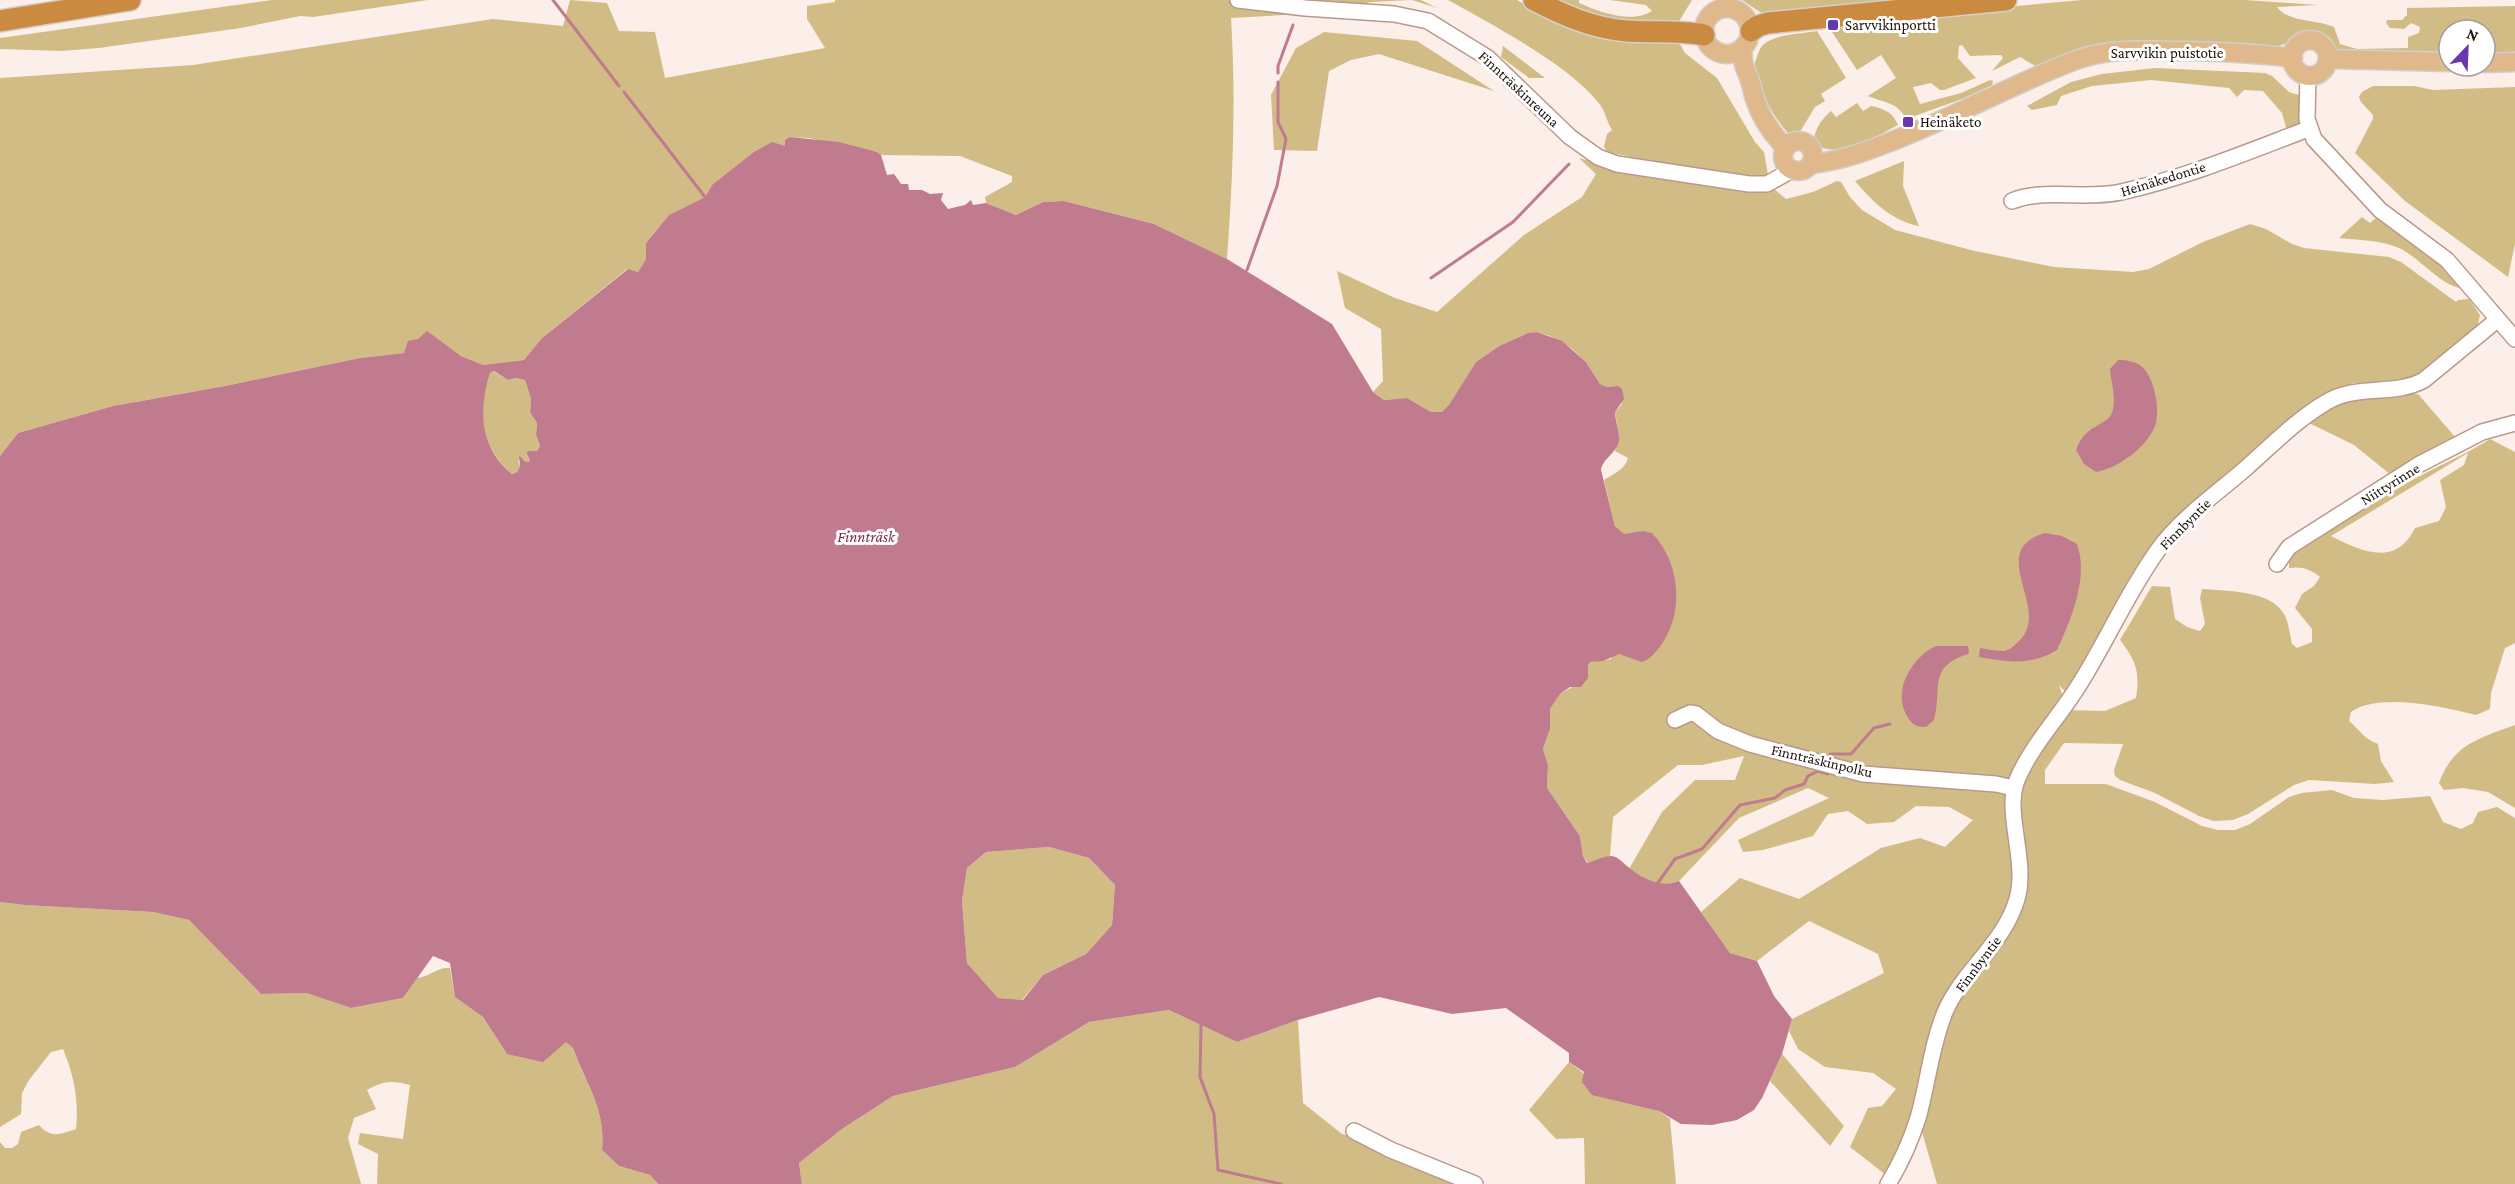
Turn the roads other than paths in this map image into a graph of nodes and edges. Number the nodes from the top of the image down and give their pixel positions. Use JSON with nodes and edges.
{"nodes":[{"id":1,"x":130,"y":0,"type":"edge"},
{"id":2,"x":1238,"y":0,"type":"edge"},
{"id":3,"x":1534,"y":0,"type":"edge"},
{"id":4,"x":1708,"y":0,"type":"edge"},
{"id":5,"x":2007,"y":0,"type":"edge"},
{"id":6,"x":1730,"y":4,"type":"edge"},
{"id":7,"x":0,"y":21,"type":"edge"},
{"id":8,"x":1705,"y":28,"type":"junction"},
{"id":9,"x":1747,"y":40,"type":"junction"},
{"id":10,"x":1721,"y":53,"type":"junction"},
{"id":11,"x":2293,"y":58,"type":"junction"},
{"id":12,"x":2328,"y":59,"type":"junction"},
{"id":13,"x":2437,"y":62,"type":"edge"},
{"id":14,"x":2497,"y":63,"type":"edge"},
{"id":15,"x":2515,"y":63,"type":"edge"},
{"id":16,"x":2308,"y":75,"type":"junction"},
{"id":17,"x":1753,"y":99,"type":"junction"},
{"id":18,"x":2308,"y":129,"type":"junction"},
{"id":19,"x":1786,"y":148,"type":"junction"},
{"id":20,"x":1811,"y":164,"type":"junction"},
{"id":21,"x":1792,"y":170,"type":"junction"},
{"id":22,"x":2012,"y":201,"type":"dead end"},
{"id":23,"x":2497,"y":320,"type":"junction"},
{"id":24,"x":2515,"y":339,"type":"edge"},
{"id":25,"x":2515,"y":423,"type":"edge"},
{"id":26,"x":2277,"y":564,"type":"dead end"},
{"id":27,"x":1675,"y":720,"type":"dead end"},
{"id":28,"x":2014,"y":788,"type":"junction"},
{"id":29,"x":1354,"y":1131,"type":"dead end"},
{"id":30,"x":1885,"y":1183,"type":"edge"},
{"id":31,"x":1475,"y":1184,"type":"edge"}],
"edges":[{"from":1,"to":7,"type":"highway"},
{"from":2,"to":21,"type":"street","name":"Finnträskinreuna"},
{"from":3,"to":8,"type":"highway"},
{"from":4,"to":8,"type":"main road"},
{"from":5,"to":9,"type":"highway"},
{"from":6,"to":8,"type":"main road"},
{"from":6,"to":9,"type":"main road"},
{"from":8,"to":10,"type":"main road"},
{"from":9,"to":10,"type":"main road"},
{"from":9,"to":17,"type":"main road"},
{"from":10,"to":17,"type":"main road"},
{"from":11,"to":12,"type":"main road"},
{"from":11,"to":16,"type":"main road"},
{"from":11,"to":20,"type":"main road","name":"Sarvvikin puistotie"},
{"from":12,"to":13,"type":"main road"},
{"from":12,"to":16,"type":"main road"},
{"from":14,"to":15,"type":"main road"},
{"from":16,"to":18,"type":"street"},
{"from":17,"to":19,"type":"main road"},
{"from":18,"to":22,"type":"street","name":"Heinäkedontie"},
{"from":18,"to":23,"type":"street"},
{"from":19,"to":20,"type":"main road"},
{"from":19,"to":21,"type":"main road"},
{"from":20,"to":21,"type":"main road"},
{"from":23,"to":24,"type":"street"},
{"from":23,"to":28,"type":"street","name":"Finnbyntie"},
{"from":25,"to":26,"type":"street","name":"Niittyrinne"},
{"from":27,"to":28,"type":"street","name":"Finnträskinpolku"},
{"from":28,"to":30,"type":"street","name":"Finnbyntie"},
{"from":29,"to":31,"type":"street"}]}
